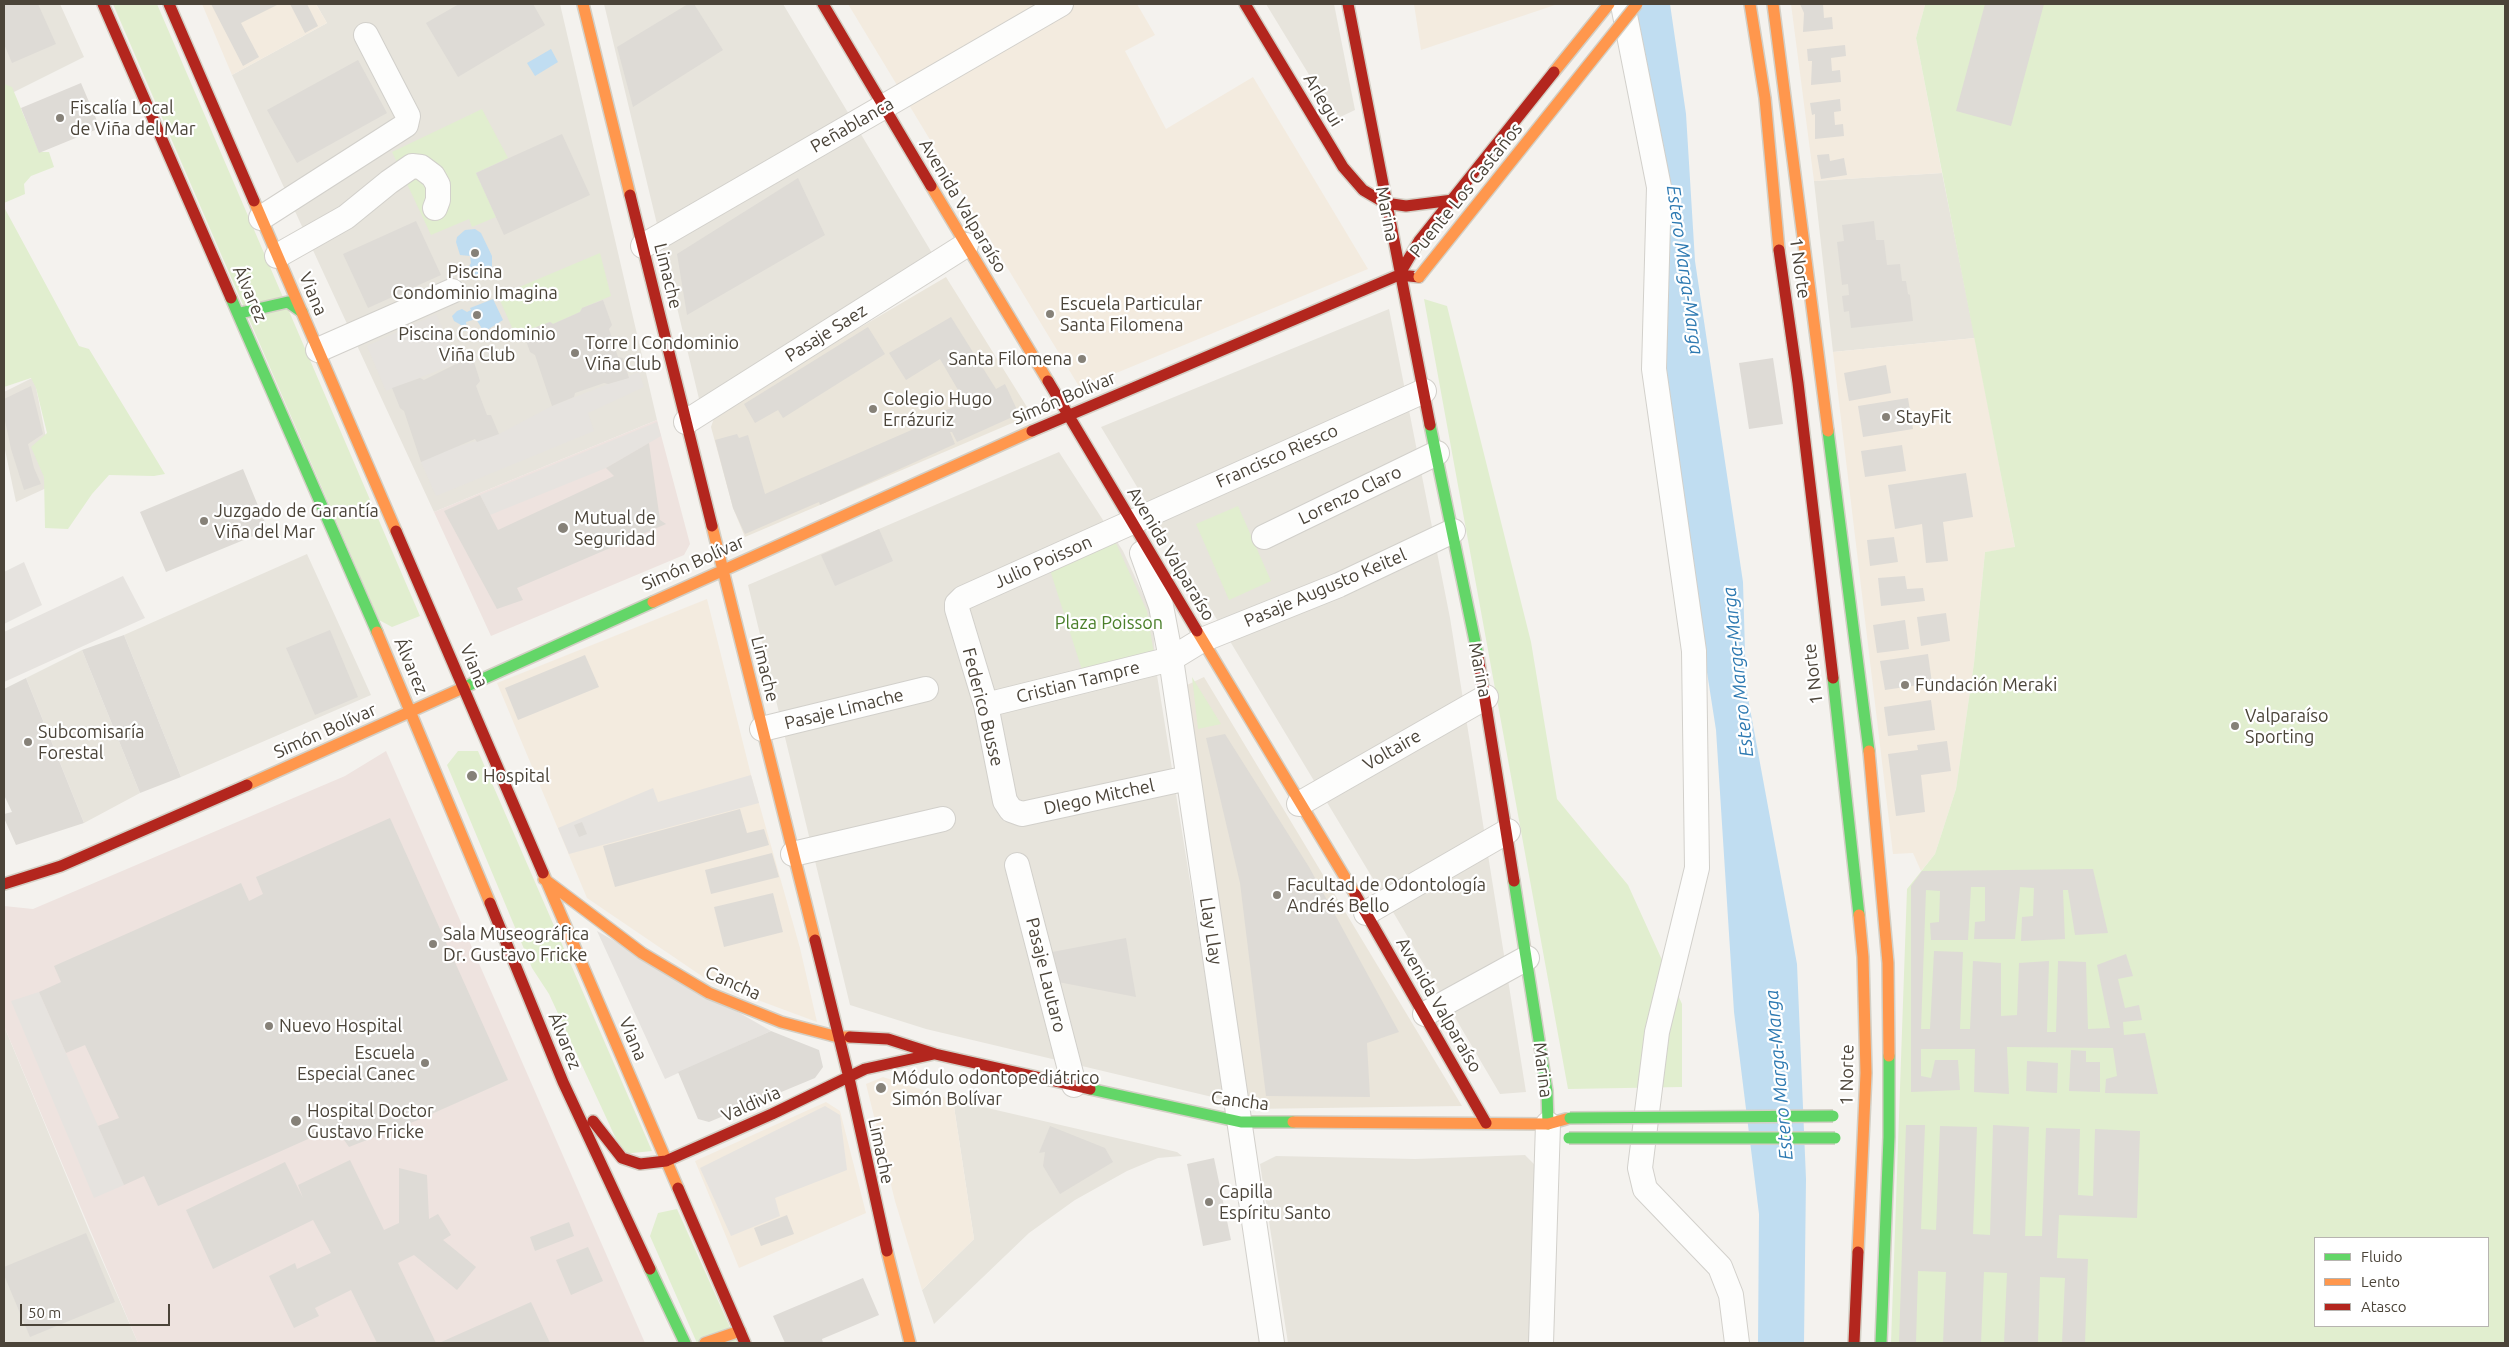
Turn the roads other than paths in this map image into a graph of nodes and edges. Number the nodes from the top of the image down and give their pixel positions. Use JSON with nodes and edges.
{"nodes":[{"id":1,"x":103,"y":4,"type":"edge"},
{"id":2,"x":169,"y":4,"type":"edge"},
{"id":3,"x":583,"y":4,"type":"edge"},
{"id":4,"x":823,"y":4,"type":"edge"},
{"id":5,"x":1061,"y":4,"type":"edge"},
{"id":6,"x":1245,"y":4,"type":"edge"},
{"id":7,"x":1348,"y":4,"type":"edge"},
{"id":8,"x":1609,"y":4,"type":"edge"},
{"id":9,"x":1623,"y":4,"type":"edge"},
{"id":10,"x":1637,"y":4,"type":"edge"},
{"id":11,"x":1750,"y":4,"type":"edge"},
{"id":12,"x":1773,"y":4,"type":"edge"},
{"id":13,"x":366,"y":35,"type":"dead end"},
{"id":14,"x":884,"y":107,"type":"junction"},
{"id":15,"x":1452,"y":200,"type":"junction"},
{"id":16,"x":1385,"y":203,"type":"junction"},
{"id":17,"x":435,"y":208,"type":"dead end"},
{"id":18,"x":261,"y":218,"type":"junction"},
{"id":19,"x":966,"y":245,"type":"junction"},
{"id":20,"x":643,"y":246,"type":"junction"},
{"id":21,"x":278,"y":256,"type":"junction"},
{"id":22,"x":1398,"y":275,"type":"junction"},
{"id":23,"x":452,"y":291,"type":"dead end"},
{"id":24,"x":302,"y":312,"type":"junction"},
{"id":25,"x":240,"y":313,"type":"junction"},
{"id":26,"x":318,"y":350,"type":"junction"},
{"id":27,"x":1424,"y":390,"type":"junction"},
{"id":28,"x":1067,"y":415,"type":"junction"},
{"id":29,"x":686,"y":422,"type":"junction"},
{"id":30,"x":1437,"y":453,"type":"junction"},
{"id":31,"x":1131,"y":523,"type":"junction"},
{"id":32,"x":1453,"y":531,"type":"junction"},
{"id":33,"x":1264,"y":537,"type":"dead end"},
{"id":34,"x":722,"y":569,"type":"junction"},
{"id":35,"x":957,"y":604,"type":"joint"},
{"id":36,"x":1202,"y":640,"type":"junction"},
{"id":37,"x":1171,"y":658,"type":"junction"},
{"id":38,"x":464,"y":686,"type":"junction"},
{"id":39,"x":926,"y":689,"type":"dead end"},
{"id":40,"x":1486,"y":697,"type":"junction"},
{"id":41,"x":986,"y":705,"type":"junction"},
{"id":42,"x":411,"y":711,"type":"junction"},
{"id":43,"x":762,"y":729,"type":"junction"},
{"id":44,"x":1188,"y":778,"type":"junction"},
{"id":45,"x":1299,"y":804,"type":"junction"},
{"id":46,"x":1011,"y":810,"type":"joint"},
{"id":47,"x":943,"y":819,"type":"dead end"},
{"id":48,"x":1508,"y":832,"type":"junction"},
{"id":49,"x":793,"y":854,"type":"junction"},
{"id":50,"x":1018,"y":865,"type":"dead end"},
{"id":51,"x":544,"y":879,"type":"junction"},
{"id":52,"x":4,"y":884,"type":"edge"},
{"id":53,"x":1366,"y":913,"type":"junction"},
{"id":54,"x":1527,"y":958,"type":"junction"},
{"id":55,"x":1425,"y":1014,"type":"junction"},
{"id":56,"x":838,"y":1037,"type":"junction"},
{"id":57,"x":935,"y":1054,"type":"junction"},
{"id":58,"x":849,"y":1078,"type":"junction"},
{"id":59,"x":563,"y":1082,"type":"junction"},
{"id":60,"x":1074,"y":1085,"type":"junction"},
{"id":61,"x":1864,"y":1116,"type":"junction"},
{"id":62,"x":1559,"y":1121,"type":"junction"},
{"id":63,"x":1240,"y":1122,"type":"junction"},
{"id":64,"x":1486,"y":1123,"type":"junction"},
{"id":65,"x":1864,"y":1149,"type":"junction"},
{"id":66,"x":1874,"y":1157,"type":"dead end"},
{"id":67,"x":666,"y":1161,"type":"junction"},
{"id":68,"x":1876,"y":1171,"type":"dead end"},
{"id":69,"x":1886,"y":1220,"type":"junction"},
{"id":70,"x":740,"y":1331,"type":"junction"},
{"id":71,"x":685,"y":1343,"type":"edge"},
{"id":72,"x":705,"y":1343,"type":"edge"},
{"id":73,"x":745,"y":1343,"type":"edge"},
{"id":74,"x":910,"y":1343,"type":"edge"},
{"id":75,"x":1272,"y":1343,"type":"edge"},
{"id":76,"x":1541,"y":1343,"type":"edge"},
{"id":77,"x":1737,"y":1343,"type":"edge"},
{"id":78,"x":1854,"y":1343,"type":"edge"},
{"id":79,"x":1881,"y":1343,"type":"edge"}],
"edges":[{"from":1,"to":25,"type":"main road","name":"Álvarez"},
{"from":2,"to":18,"type":"main road","name":"Viana"},
{"from":3,"to":20,"type":"main road","name":"Limache"},
{"from":4,"to":14,"type":"main road","name":"Avenida Valparaíso"},
{"from":5,"to":14,"type":"street","name":"Peñablanca"},
{"from":6,"to":16,"type":"main road","name":"Arlegui"},
{"from":7,"to":16,"type":"main road","name":"Marina"},
{"from":8,"to":15,"type":"main road","name":"Puente Los Castaños"},
{"from":9,"to":77,"type":"street"},
{"from":10,"to":22,"type":"main road","name":"Puente Los Castaños","bridge":true},
{"from":11,"to":61,"type":"main road","name":"1 Norte"},
{"from":12,"to":69,"type":"main road","name":"1 Norte"},
{"from":13,"to":18,"type":"street"},
{"from":14,"to":19,"type":"main road","name":"Avenida Valparaíso"},
{"from":14,"to":20,"type":"street","name":"Peñablanca"},
{"from":15,"to":16,"type":"main road"},
{"from":15,"to":22,"type":"main road","name":"Puente Los Castaños"},
{"from":16,"to":22,"type":"main road","name":"Marina"},
{"from":17,"to":21,"type":"street"},
{"from":18,"to":21,"type":"main road","name":"Viana"},
{"from":19,"to":28,"type":"main road","name":"Avenida Valparaíso"},
{"from":19,"to":29,"type":"street","name":"Pasaje Saez"},
{"from":20,"to":29,"type":"main road","name":"Limache"},
{"from":21,"to":24,"type":"main road","name":"Viana"},
{"from":22,"to":27,"type":"main road","name":"Marina"},
{"from":22,"to":28,"type":"main road","name":"Simón Bolívar"},
{"from":23,"to":26,"type":"street"},
{"from":24,"to":25,"type":"main road"},
{"from":24,"to":26,"type":"main road","name":"Viana"},
{"from":25,"to":42,"type":"main road","name":"Álvarez"},
{"from":26,"to":38,"type":"main road","name":"Viana"},
{"from":27,"to":30,"type":"main road","name":"Marina"},
{"from":27,"to":31,"type":"street","name":"Francisco Riesco"},
{"from":28,"to":31,"type":"main road","name":"Avenida Valparaíso"},
{"from":28,"to":34,"type":"main road","name":"Simón Bolívar"},
{"from":29,"to":34,"type":"main road","name":"Limache"},
{"from":30,"to":32,"type":"main road","name":"Marina"},
{"from":30,"to":33,"type":"street","name":"Lorenzo Claro"},
{"from":31,"to":35,"type":"street","name":"Julio Poisson"},
{"from":31,"to":36,"type":"main road","name":"Avenida Valparaíso"},
{"from":31,"to":37,"type":"street","name":"Llay Llay"},
{"from":32,"to":36,"type":"street","name":"Pasaje Augusto Keitel"},
{"from":32,"to":40,"type":"main road","name":"Marina"},
{"from":34,"to":38,"type":"main road","name":"Simón Bolívar"},
{"from":34,"to":43,"type":"main road","name":"Limache"},
{"from":35,"to":41,"type":"street","name":"Federico Busse"},
{"from":36,"to":37,"type":"street","name":"Pasaje Augusto Keitel"},
{"from":36,"to":45,"type":"main road","name":"Avenida Valparaíso"},
{"from":37,"to":41,"type":"street","name":"Cristian Tampre"},
{"from":37,"to":44,"type":"street","name":"Llay Llay"},
{"from":38,"to":42,"type":"main road","name":"Simón Bolívar"},
{"from":38,"to":51,"type":"main road","name":"Viana"},
{"from":39,"to":43,"type":"street","name":"Pasaje Limache"},
{"from":40,"to":45,"type":"street","name":"Voltaire"},
{"from":40,"to":48,"type":"main road","name":"Marina"},
{"from":41,"to":46,"type":"street","name":"Federico Busse"},
{"from":42,"to":52,"type":"main road","name":"Simón Bolívar"},
{"from":42,"to":59,"type":"main road","name":"Álvarez"},
{"from":43,"to":49,"type":"main road","name":"Limache"},
{"from":44,"to":46,"type":"street","name":"DIego Mitchel"},
{"from":44,"to":63,"type":"street","name":"Llay Llay"},
{"from":45,"to":53,"type":"main road","name":"Avenida Valparaíso"},
{"from":47,"to":49,"type":"street"},
{"from":48,"to":53,"type":"street"},
{"from":48,"to":54,"type":"main road","name":"Marina"},
{"from":49,"to":56,"type":"main road","name":"Limache"},
{"from":50,"to":60,"type":"street","name":"Pasaje Lautaro"},
{"from":51,"to":56,"type":"main road","name":"Cancha"},
{"from":51,"to":67,"type":"main road","name":"Viana"},
{"from":53,"to":55,"type":"main road","name":"Avenida Valparaíso"},
{"from":54,"to":55,"type":"street"},
{"from":54,"to":62,"type":"main road","name":"Marina"},
{"from":55,"to":64,"type":"main road","name":"Avenida Valparaíso"},
{"from":56,"to":57,"type":"main road","name":"Cancha"},
{"from":56,"to":58,"type":"main road","name":"Limache"},
{"from":57,"to":58,"type":"main road","name":"Cancha"},
{"from":57,"to":60,"type":"main road","name":"Cancha"},
{"from":58,"to":67,"type":"main road","name":"Valdivia"},
{"from":58,"to":74,"type":"main road","name":"Limache"},
{"from":59,"to":67,"type":"main road","name":"Valdivia"},
{"from":59,"to":71,"type":"main road","name":"Álvarez"},
{"from":60,"to":63,"type":"main road","name":"Cancha"},
{"from":61,"to":62,"type":"main road","name":"Cancha","bridge":true},
{"from":61,"to":65,"type":"main road","name":"1 Norte"},
{"from":61,"to":66,"type":"main road"},
{"from":62,"to":64,"type":"main road","name":"Cancha"},
{"from":62,"to":65,"type":"main road","bridge":true},
{"from":62,"to":76,"type":"street","name":"Marina"},
{"from":63,"to":64,"type":"main road","name":"Cancha"},
{"from":63,"to":75,"type":"street","name":"Llay Llay"},
{"from":65,"to":78,"type":"main road","name":"1 Norte"},
{"from":67,"to":70,"type":"main road","name":"Viana"},
{"from":68,"to":69,"type":"main road"},
{"from":69,"to":79,"type":"main road","name":"1 Norte"},
{"from":70,"to":72,"type":"main road"},
{"from":70,"to":73,"type":"main road","name":"Viana"}]}
